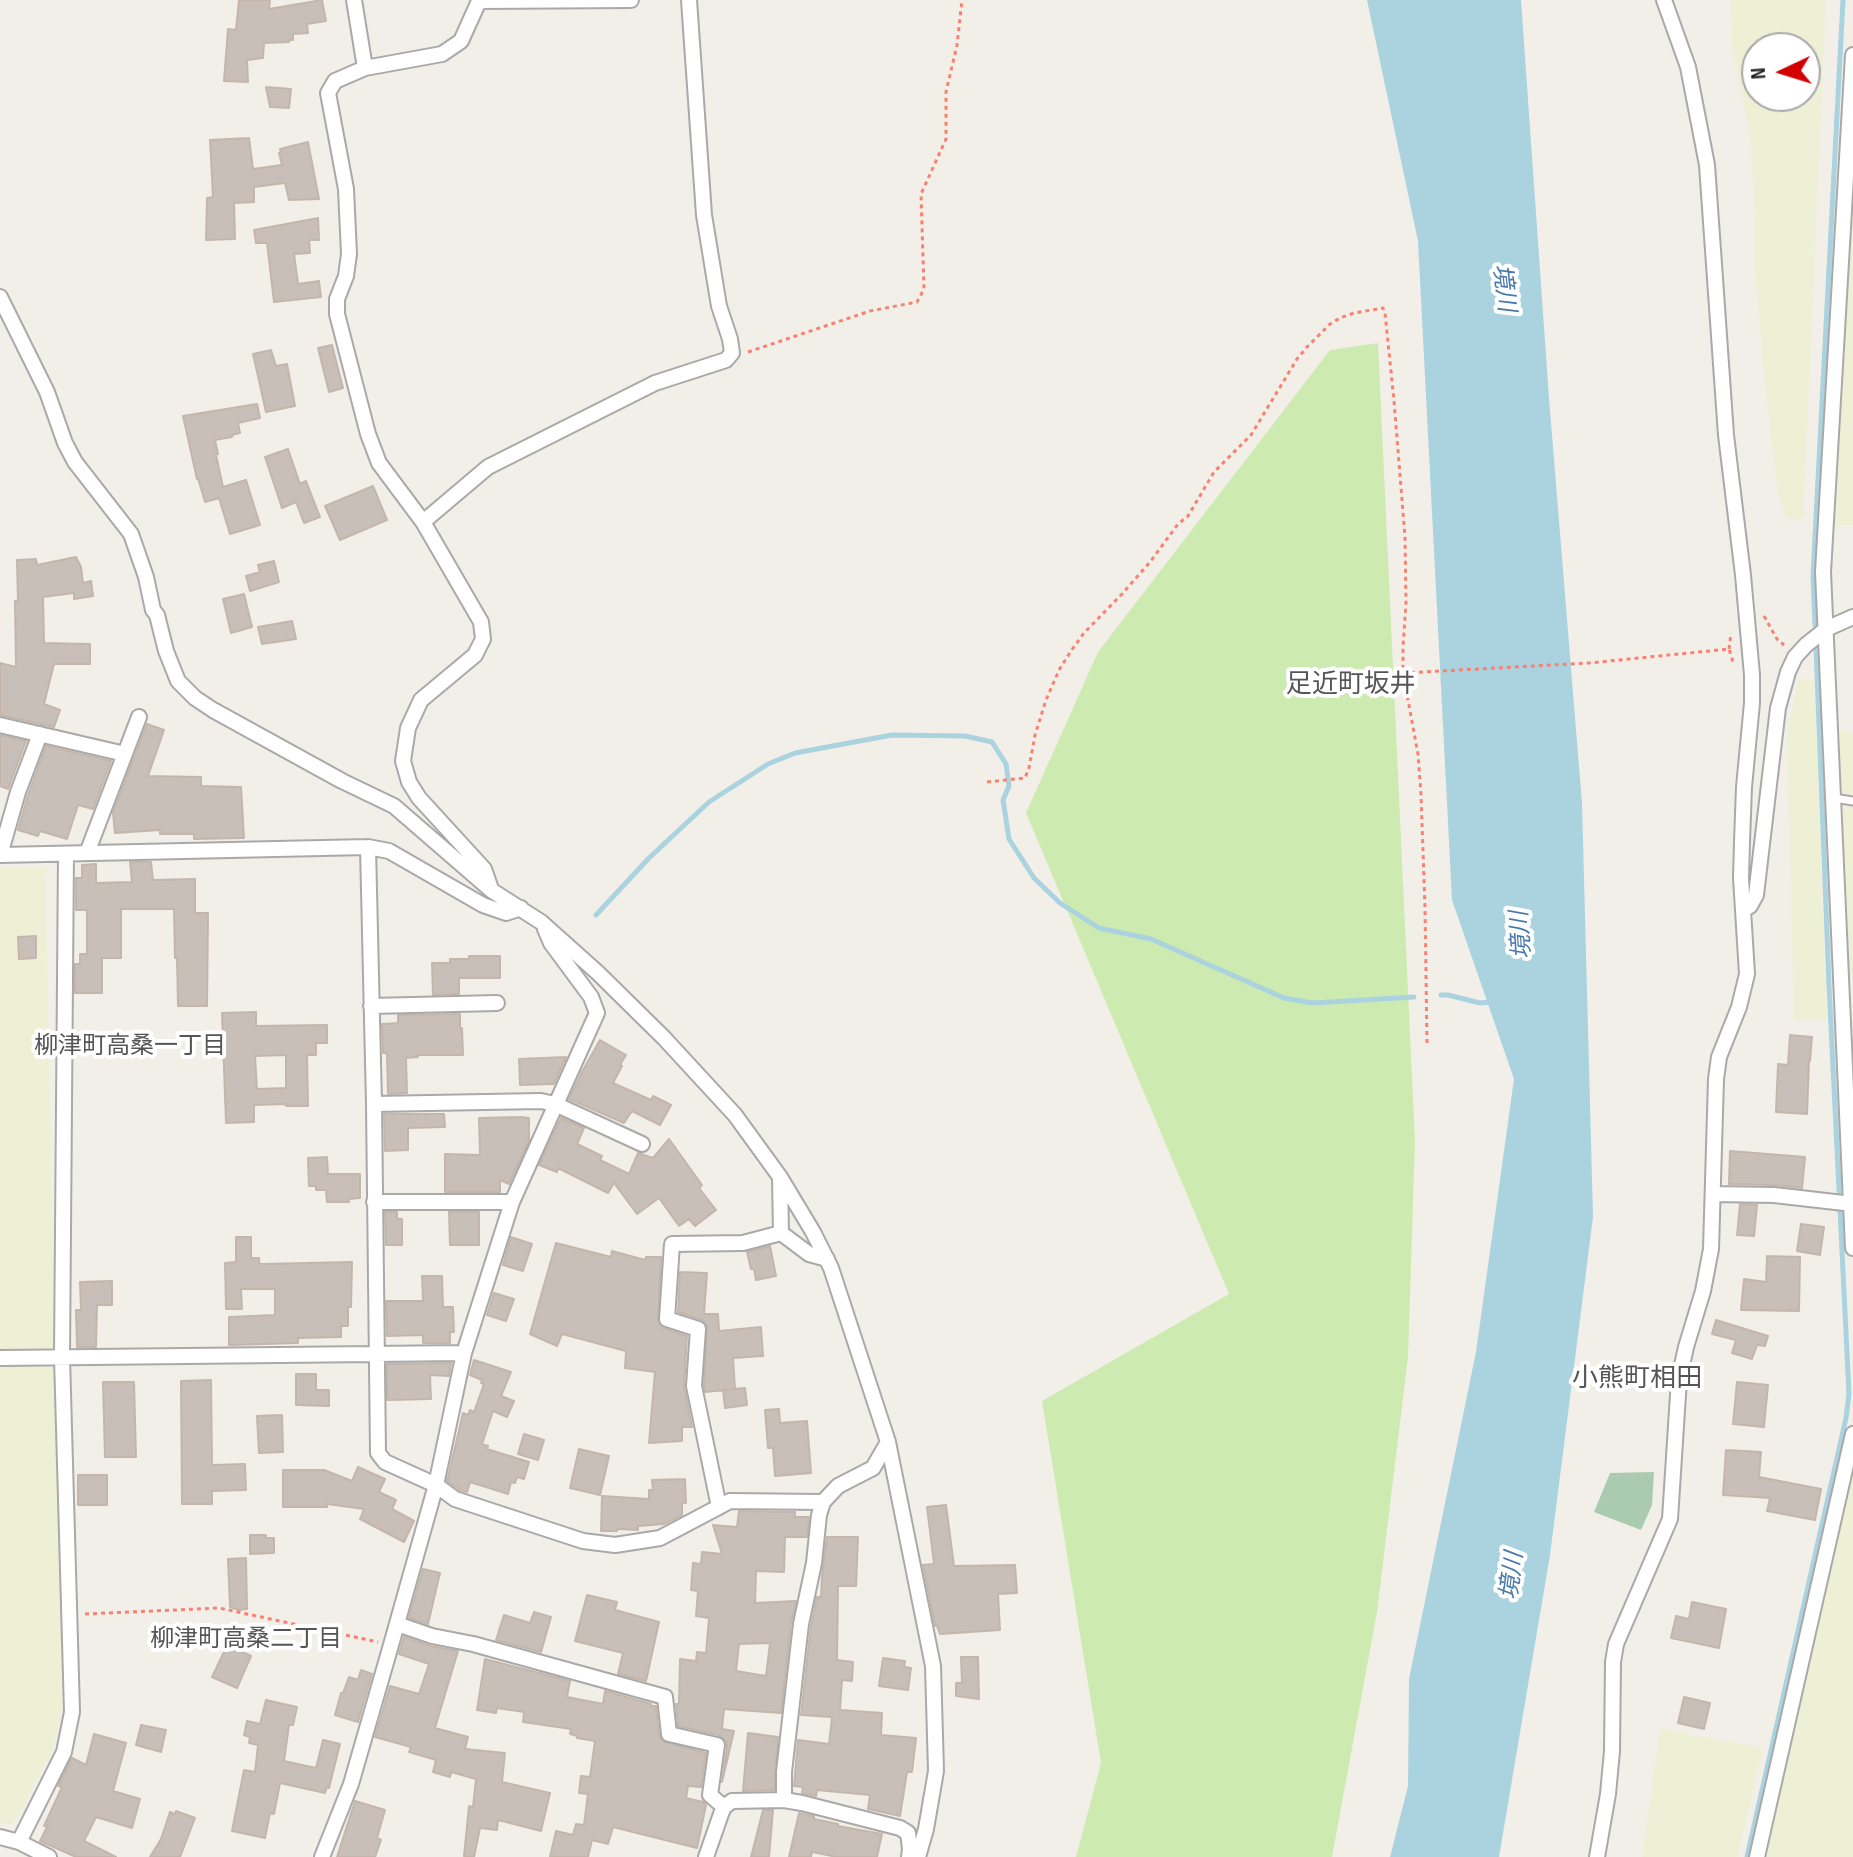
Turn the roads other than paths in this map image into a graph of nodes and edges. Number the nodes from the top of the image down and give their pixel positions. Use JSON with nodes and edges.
{"nodes":[{"id":1,"x":354,"y":0,"type":"edge"},
{"id":2,"x":631,"y":0,"type":"edge"},
{"id":3,"x":689,"y":0,"type":"edge"},
{"id":4,"x":1664,"y":0,"type":"edge"},
{"id":5,"x":1853,"y":55,"type":"edge"},
{"id":6,"x":365,"y":68,"type":"junction"},
{"id":7,"x":0,"y":297,"type":"edge"},
{"id":8,"x":423,"y":522,"type":"junction"},
{"id":9,"x":1853,"y":617,"type":"edge"},
{"id":10,"x":1826,"y":629,"type":"junction"},
{"id":11,"x":139,"y":717,"type":"dead end"},
{"id":12,"x":0,"y":725,"type":"edge"},
{"id":13,"x":40,"y":734,"type":"junction"},
{"id":14,"x":125,"y":754,"type":"junction"},
{"id":15,"x":1834,"y":798,"type":"junction"},
{"id":16,"x":1853,"y":801,"type":"edge"},
{"id":17,"x":368,"y":847,"type":"junction"},
{"id":18,"x":87,"y":853,"type":"junction"},
{"id":19,"x":66,"y":854,"type":"junction"},
{"id":20,"x":0,"y":855,"type":"edge"},
{"id":21,"x":491,"y":890,"type":"junction"},
{"id":22,"x":521,"y":908,"type":"junction"},
{"id":23,"x":1743,"y":910,"type":"junction"},
{"id":24,"x":541,"y":922,"type":"junction"},
{"id":25,"x":1847,"y":986,"type":"edge"},
{"id":26,"x":497,"y":1003,"type":"dead end"},
{"id":27,"x":371,"y":1006,"type":"junction"},
{"id":28,"x":374,"y":1104,"type":"junction"},
{"id":29,"x":555,"y":1104,"type":"junction"},
{"id":30,"x":642,"y":1144,"type":"dead end"},
{"id":31,"x":780,"y":1177,"type":"junction"},
{"id":32,"x":1713,"y":1194,"type":"junction"},
{"id":33,"x":374,"y":1202,"type":"junction"},
{"id":34,"x":512,"y":1202,"type":"junction"},
{"id":35,"x":1845,"y":1203,"type":"edge"},
{"id":36,"x":781,"y":1233,"type":"junction"},
{"id":37,"x":1853,"y":1248,"type":"edge"},
{"id":38,"x":827,"y":1259,"type":"junction"},
{"id":39,"x":377,"y":1353,"type":"junction"},
{"id":40,"x":464,"y":1353,"type":"junction"},
{"id":41,"x":62,"y":1357,"type":"junction"},
{"id":42,"x":0,"y":1358,"type":"edge"},
{"id":43,"x":1853,"y":1434,"type":"edge"},
{"id":44,"x":888,"y":1442,"type":"junction"},
{"id":45,"x":436,"y":1485,"type":"junction"},
{"id":46,"x":823,"y":1502,"type":"junction"},
{"id":47,"x":719,"y":1507,"type":"junction"},
{"id":48,"x":397,"y":1624,"type":"junction"},
{"id":49,"x":784,"y":1800,"type":"junction"},
{"id":50,"x":724,"y":1807,"type":"junction"},
{"id":51,"x":0,"y":1837,"type":"edge"},
{"id":52,"x":19,"y":1842,"type":"junction"},
{"id":53,"x":49,"y":1857,"type":"edge"},
{"id":54,"x":322,"y":1857,"type":"edge"},
{"id":55,"x":706,"y":1857,"type":"edge"},
{"id":56,"x":909,"y":1857,"type":"edge"},
{"id":57,"x":918,"y":1857,"type":"edge"},
{"id":58,"x":1597,"y":1857,"type":"edge"},
{"id":59,"x":1757,"y":1857,"type":"edge"}],
"edges":[{"from":1,"to":6,"type":"street"},
{"from":2,"to":6,"type":"street"},
{"from":3,"to":8,"type":"street"},
{"from":4,"to":23,"type":"street"},
{"from":5,"to":10,"type":"street"},
{"from":6,"to":8,"type":"street"},
{"from":7,"to":21,"type":"street"},
{"from":8,"to":21,"type":"street"},
{"from":9,"to":10,"type":"street"},
{"from":10,"to":15,"type":"street"},
{"from":10,"to":23,"type":"street"},
{"from":11,"to":14,"type":"street"},
{"from":12,"to":13,"type":"street"},
{"from":13,"to":14,"type":"street"},
{"from":13,"to":20,"type":"street"},
{"from":14,"to":18,"type":"street"},
{"from":15,"to":16,"type":"lane"},
{"from":15,"to":25,"type":"street"},
{"from":17,"to":18,"type":"street"},
{"from":17,"to":22,"type":"street"},
{"from":17,"to":27,"type":"street"},
{"from":18,"to":19,"type":"street"},
{"from":19,"to":20,"type":"street"},
{"from":19,"to":41,"type":"street"},
{"from":21,"to":22,"type":"street"},
{"from":22,"to":24,"type":"street"},
{"from":23,"to":32,"type":"street"},
{"from":24,"to":29,"type":"street"},
{"from":24,"to":31,"type":"street"},
{"from":25,"to":35,"type":"street"},
{"from":26,"to":27,"type":"street"},
{"from":27,"to":28,"type":"street"},
{"from":28,"to":29,"type":"street"},
{"from":28,"to":33,"type":"street"},
{"from":29,"to":30,"type":"street"},
{"from":29,"to":34,"type":"street"},
{"from":31,"to":36,"type":"street"},
{"from":31,"to":38,"type":"street"},
{"from":32,"to":35,"type":"street"},
{"from":32,"to":58,"type":"street"},
{"from":33,"to":34,"type":"street"},
{"from":33,"to":39,"type":"street"},
{"from":34,"to":40,"type":"street"},
{"from":35,"to":37,"type":"street"},
{"from":36,"to":38,"type":"street"},
{"from":36,"to":47,"type":"street"},
{"from":38,"to":44,"type":"street"},
{"from":39,"to":40,"type":"street"},
{"from":39,"to":41,"type":"street"},
{"from":39,"to":45,"type":"street"},
{"from":40,"to":45,"type":"street"},
{"from":41,"to":42,"type":"street"},
{"from":41,"to":52,"type":"street"},
{"from":43,"to":59,"type":"street"},
{"from":44,"to":46,"type":"street"},
{"from":44,"to":57,"type":"street"},
{"from":45,"to":47,"type":"street"},
{"from":45,"to":48,"type":"street"},
{"from":46,"to":47,"type":"street"},
{"from":46,"to":49,"type":"street"},
{"from":48,"to":50,"type":"street"},
{"from":48,"to":54,"type":"street"},
{"from":49,"to":50,"type":"street"},
{"from":49,"to":56,"type":"street"},
{"from":50,"to":55,"type":"street"},
{"from":51,"to":52,"type":"street"},
{"from":52,"to":53,"type":"street"}]}
